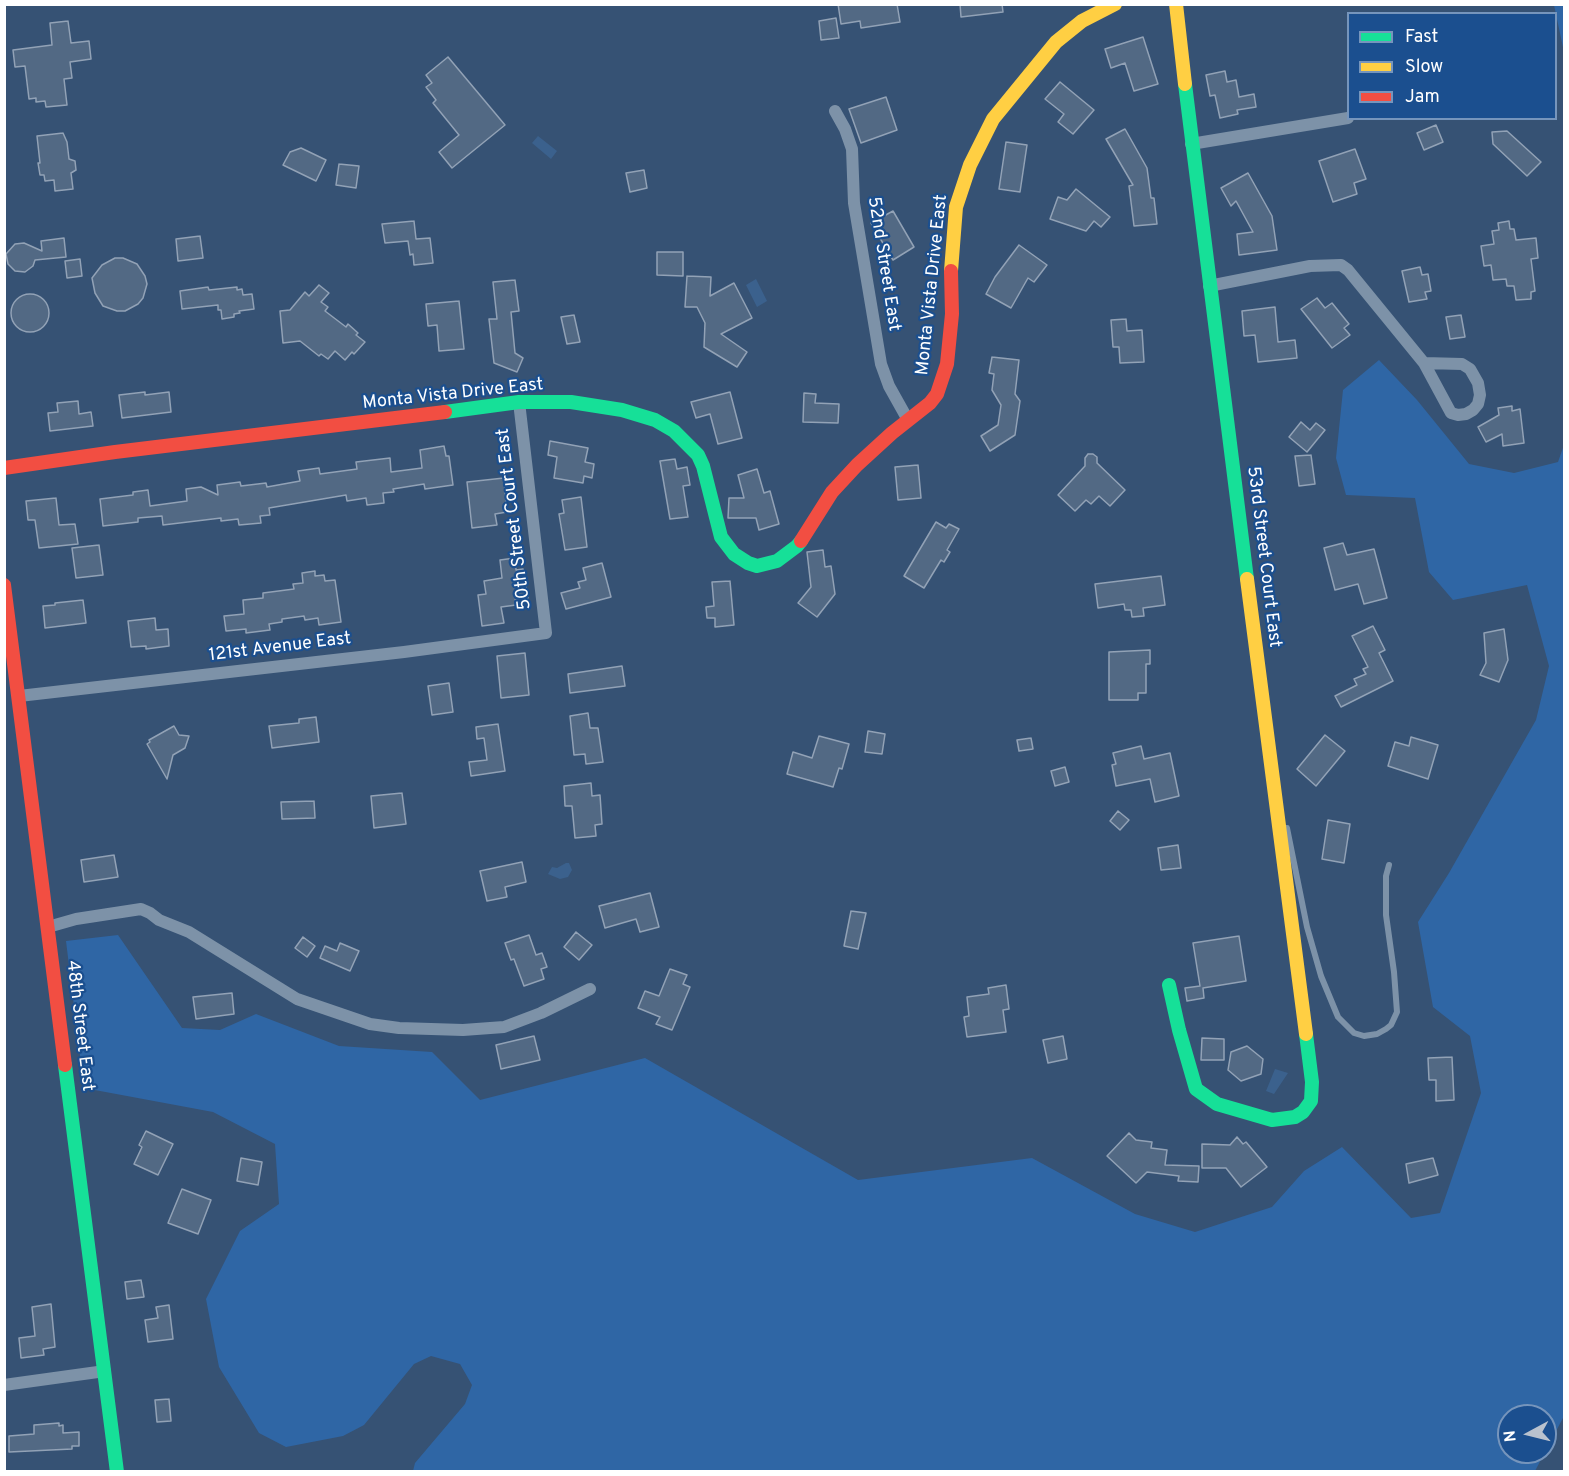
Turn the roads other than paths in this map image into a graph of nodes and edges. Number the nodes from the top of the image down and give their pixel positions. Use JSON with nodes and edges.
{"nodes":[{"id":1,"x":1115,"y":4,"type":"edge"},
{"id":2,"x":1176,"y":4,"type":"edge"},
{"id":3,"x":835,"y":111,"type":"dead end"},
{"id":4,"x":1347,"y":118,"type":"edge"},
{"id":5,"x":1191,"y":144,"type":"junction"},
{"id":6,"x":1209,"y":286,"type":"junction"},
{"id":7,"x":1424,"y":363,"type":"junction"},
{"id":8,"x":519,"y":402,"type":"junction"},
{"id":9,"x":908,"y":420,"type":"junction"},
{"id":10,"x":4,"y":468,"type":"edge"},
{"id":11,"x":4,"y":585,"type":"edge"},
{"id":12,"x":546,"y":633,"type":"joint"},
{"id":13,"x":19,"y":696,"type":"junction"},
{"id":14,"x":1277,"y":809,"type":"junction"},
{"id":15,"x":1389,"y":865,"type":"dead end"},
{"id":16,"x":48,"y":927,"type":"junction"},
{"id":17,"x":1169,"y":985,"type":"dead end"},
{"id":18,"x":590,"y":989,"type":"dead end"},
{"id":19,"x":105,"y":1371,"type":"junction"},
{"id":20,"x":4,"y":1385,"type":"edge"},
{"id":21,"x":117,"y":1472,"type":"edge"}],
"edges":[{"from":1,"to":9,"type":"street","name":"Monta Vista Drive East"},
{"from":2,"to":5,"type":"street","name":"53rd Street Court East"},
{"from":3,"to":9,"type":"street","name":"52nd Street East"},
{"from":4,"to":5,"type":"street"},
{"from":5,"to":6,"type":"street","name":"53rd Street Court East"},
{"from":6,"to":7,"type":"street"},
{"from":6,"to":14,"type":"street","name":"53rd Street Court East"},
{"from":7,"to":7,"type":"street"},
{"from":8,"to":9,"type":"street","name":"Monta Vista Drive East"},
{"from":8,"to":10,"type":"street","name":"Monta Vista Drive East"},
{"from":8,"to":12,"type":"street","name":"50th Street Court East"},
{"from":11,"to":13,"type":"street","name":"48th Street East"},
{"from":12,"to":13,"type":"street","name":"121st Avenue East"},
{"from":13,"to":16,"type":"street","name":"48th Street East"},
{"from":14,"to":15,"type":"lane"},
{"from":14,"to":17,"type":"street","name":"53rd Street Court East"},
{"from":16,"to":18,"type":"street"},
{"from":16,"to":19,"type":"street","name":"48th Street East"},
{"from":19,"to":20,"type":"street"},
{"from":19,"to":21,"type":"street","name":"48th Street East"}]}
